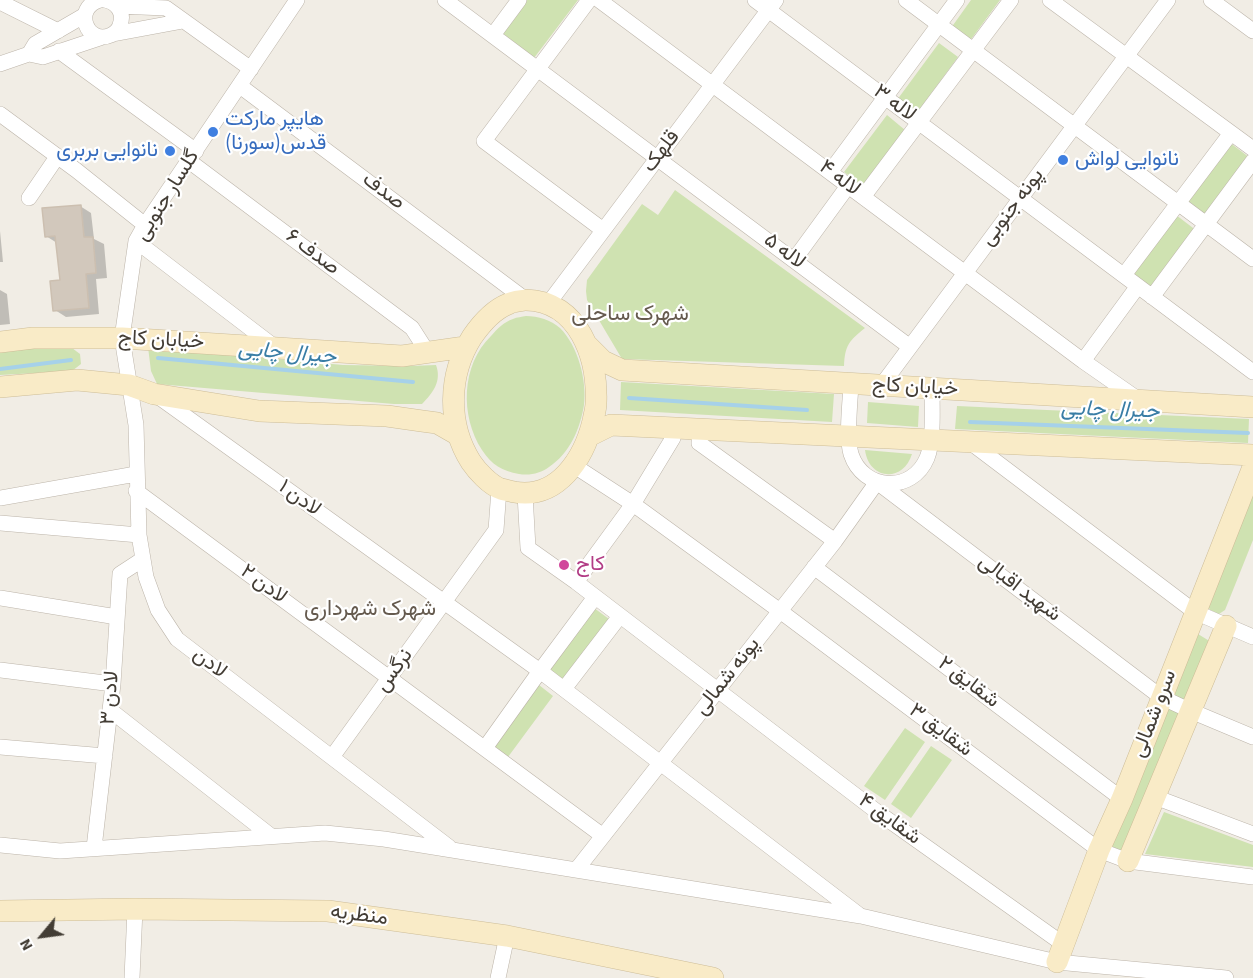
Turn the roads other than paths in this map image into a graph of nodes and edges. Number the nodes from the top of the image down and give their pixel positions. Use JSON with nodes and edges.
{"nodes":[{"id":1,"x":297,"y":0,"type":"edge"},
{"id":2,"x":445,"y":0,"type":"edge"},
{"id":3,"x":519,"y":0,"type":"edge"},
{"id":4,"x":589,"y":0,"type":"edge"},
{"id":5,"x":599,"y":0,"type":"edge"},
{"id":6,"x":755,"y":0,"type":"edge"},
{"id":7,"x":906,"y":0,"type":"edge"},
{"id":8,"x":957,"y":0,"type":"edge"},
{"id":9,"x":1011,"y":0,"type":"edge"},
{"id":10,"x":1050,"y":0,"type":"edge"},
{"id":11,"x":1168,"y":0,"type":"edge"},
{"id":12,"x":1211,"y":0,"type":"edge"},
{"id":13,"x":0,"y":2,"type":"edge"},
{"id":14,"x":107,"y":2,"type":"edge"},
{"id":15,"x":772,"y":5,"type":"edge"},
{"id":16,"x":85,"y":15,"type":"junction"},
{"id":17,"x":183,"y":21,"type":"junction"},
{"id":18,"x":939,"y":25,"type":"junction"},
{"id":19,"x":58,"y":31,"type":"junction"},
{"id":20,"x":1253,"y":31,"type":"edge"},
{"id":21,"x":108,"y":35,"type":"junction"},
{"id":22,"x":493,"y":35,"type":"junction"},
{"id":23,"x":973,"y":50,"type":"junction"},
{"id":24,"x":59,"y":51,"type":"junction"},
{"id":25,"x":29,"y":54,"type":"junction"},
{"id":26,"x":1126,"y":56,"type":"junction"},
{"id":27,"x":1,"y":63,"type":"edge"},
{"id":28,"x":538,"y":68,"type":"junction"},
{"id":29,"x":250,"y":69,"type":"junction"},
{"id":30,"x":712,"y":85,"type":"junction"},
{"id":31,"x":240,"y":86,"type":"junction"},
{"id":32,"x":885,"y":97,"type":"junction"},
{"id":33,"x":0,"y":114,"type":"edge"},
{"id":34,"x":919,"y":122,"type":"junction"},
{"id":35,"x":1074,"y":126,"type":"junction"},
{"id":36,"x":1231,"y":133,"type":"junction"},
{"id":37,"x":1252,"y":149,"type":"edge"},
{"id":38,"x":192,"y":156,"type":"junction"},
{"id":39,"x":57,"y":157,"type":"junction"},
{"id":40,"x":657,"y":158,"type":"junction"},
{"id":41,"x":830,"y":172,"type":"junction"},
{"id":42,"x":848,"y":186,"type":"junction"},
{"id":43,"x":863,"y":197,"type":"junction"},
{"id":44,"x":29,"y":198,"type":"dead end"},
{"id":45,"x":1020,"y":198,"type":"junction"},
{"id":46,"x":1178,"y":203,"type":"junction"},
{"id":47,"x":1206,"y":224,"type":"junction"},
{"id":48,"x":146,"y":225,"type":"junction"},
{"id":49,"x":603,"y":230,"type":"junction"},
{"id":50,"x":136,"y":242,"type":"junction"},
{"id":51,"x":1253,"y":259,"type":"edge"},
{"id":52,"x":794,"y":260,"type":"junction"},
{"id":53,"x":965,"y":273,"type":"junction"},
{"id":54,"x":1124,"y":275,"type":"junction"},
{"id":55,"x":1138,"y":286,"type":"junction"},
{"id":56,"x":1152,"y":297,"type":"junction"},
{"id":57,"x":526,"y":300,"type":"junction"},
{"id":58,"x":548,"y":304,"type":"junction"},
{"id":59,"x":122,"y":338,"type":"junction"},
{"id":60,"x":0,"y":342,"type":"edge"},
{"id":61,"x":586,"y":344,"type":"junction"},
{"id":62,"x":465,"y":347,"type":"junction"},
{"id":63,"x":910,"y":347,"type":"junction"},
{"id":64,"x":276,"y":348,"type":"junction"},
{"id":65,"x":428,"y":353,"type":"junction"},
{"id":66,"x":1083,"y":361,"type":"junction"},
{"id":67,"x":1253,"y":372,"type":"edge"},
{"id":68,"x":129,"y":385,"type":"junction"},
{"id":69,"x":851,"y":385,"type":"junction"},
{"id":70,"x":881,"y":386,"type":"junction"},
{"id":71,"x":0,"y":387,"type":"edge"},
{"id":72,"x":932,"y":389,"type":"junction"},
{"id":73,"x":154,"y":394,"type":"junction"},
{"id":74,"x":1140,"y":400,"type":"junction"},
{"id":75,"x":1253,"y":407,"type":"edge"},
{"id":76,"x":674,"y":428,"type":"junction"},
{"id":77,"x":700,"y":429,"type":"junction"},
{"id":78,"x":458,"y":435,"type":"junction"},
{"id":79,"x":589,"y":436,"type":"junction"},
{"id":80,"x":849,"y":436,"type":"junction"},
{"id":81,"x":930,"y":440,"type":"junction"},
{"id":82,"x":970,"y":442,"type":"junction"},
{"id":83,"x":1253,"y":455,"type":"edge"},
{"id":84,"x":573,"y":465,"type":"junction"},
{"id":85,"x":1253,"y":467,"type":"edge"},
{"id":86,"x":136,"y":474,"type":"junction"},
{"id":87,"x":877,"y":482,"type":"junction"},
{"id":88,"x":499,"y":489,"type":"junction"},
{"id":89,"x":136,"y":491,"type":"junction"},
{"id":90,"x":525,"y":494,"type":"junction"},
{"id":91,"x":0,"y":498,"type":"edge"},
{"id":92,"x":633,"y":504,"type":"junction"},
{"id":93,"x":0,"y":523,"type":"edge"},
{"id":94,"x":139,"y":535,"type":"junction"},
{"id":95,"x":835,"y":541,"type":"junction"},
{"id":96,"x":143,"y":559,"type":"junction"},
{"id":97,"x":814,"y":567,"type":"junction"},
{"id":98,"x":576,"y":582,"type":"junction"},
{"id":99,"x":595,"y":597,"type":"junction"},
{"id":100,"x":0,"y":598,"type":"edge"},
{"id":101,"x":444,"y":603,"type":"junction"},
{"id":102,"x":780,"y":611,"type":"junction"},
{"id":103,"x":1195,"y":612,"type":"junction"},
{"id":104,"x":620,"y":616,"type":"junction"},
{"id":105,"x":117,"y":617,"type":"junction"},
{"id":106,"x":1226,"y":626,"type":"junction"},
{"id":107,"x":1253,"y":637,"type":"edge"},
{"id":108,"x":0,"y":670,"type":"edge"},
{"id":109,"x":540,"y":671,"type":"junction"},
{"id":110,"x":390,"y":677,"type":"junction"},
{"id":111,"x":113,"y":684,"type":"junction"},
{"id":112,"x":564,"y":689,"type":"junction"},
{"id":113,"x":718,"y":690,"type":"junction"},
{"id":114,"x":1161,"y":697,"type":"junction"},
{"id":115,"x":110,"y":710,"type":"junction"},
{"id":116,"x":1191,"y":711,"type":"junction"},
{"id":117,"x":1253,"y":736,"type":"edge"},
{"id":118,"x":0,"y":747,"type":"edge"},
{"id":119,"x":485,"y":748,"type":"junction"},
{"id":120,"x":105,"y":756,"type":"junction"},
{"id":121,"x":332,"y":757,"type":"junction"},
{"id":122,"x":661,"y":763,"type":"junction"},
{"id":123,"x":1155,"y":797,"type":"junction"},
{"id":124,"x":1122,"y":799,"type":"junction"},
{"id":125,"x":1253,"y":834,"type":"edge"},
{"id":126,"x":271,"y":836,"type":"junction"},
{"id":127,"x":603,"y":836,"type":"junction"},
{"id":128,"x":0,"y":845,"type":"edge"},
{"id":129,"x":94,"y":848,"type":"junction"},
{"id":130,"x":450,"y":848,"type":"junction"},
{"id":131,"x":1099,"y":850,"type":"junction"},
{"id":132,"x":1128,"y":861,"type":"junction"},
{"id":133,"x":577,"y":869,"type":"junction"},
{"id":134,"x":1253,"y":877,"type":"edge"},
{"id":135,"x":135,"y":909,"type":"junction"},
{"id":136,"x":0,"y":911,"type":"edge"},
{"id":137,"x":861,"y":916,"type":"junction"},
{"id":138,"x":507,"y":936,"type":"junction"},
{"id":139,"x":1060,"y":953,"type":"junction"},
{"id":140,"x":132,"y":978,"type":"edge"},
{"id":141,"x":498,"y":978,"type":"edge"},
{"id":142,"x":713,"y":978,"type":"edge"},
{"id":143,"x":1226,"y":978,"type":"edge"}],
"edges":[{"from":1,"to":29,"type":"street","name":"گلسار جنوبی"},
{"from":2,"to":22,"type":"street","name":"لاله ۵"},
{"from":3,"to":22,"type":"street"},
{"from":4,"to":28,"type":"street"},
{"from":5,"to":30,"type":"street","name":"لاله ۴"},
{"from":6,"to":15,"type":"street","name":"لاله ۳"},
{"from":7,"to":18,"type":"street"},
{"from":8,"to":18,"type":"street"},
{"from":9,"to":23,"type":"street"},
{"from":10,"to":26,"type":"street"},
{"from":11,"to":26,"type":"street","name":"پونه جنوبی"},
{"from":12,"to":20,"type":"street"},
{"from":13,"to":19,"type":"street"},
{"from":14,"to":16,"type":"street"},
{"from":14,"to":17,"type":"street"},
{"from":14,"to":21,"type":"street"},
{"from":15,"to":30,"type":"street","name":"قلهک"},
{"from":15,"to":32,"type":"street","name":"لاله ۳"},
{"from":16,"to":19,"type":"street"},
{"from":16,"to":21,"type":"street"},
{"from":17,"to":21,"type":"street"},
{"from":17,"to":29,"type":"street"},
{"from":18,"to":23,"type":"street"},
{"from":18,"to":32,"type":"street"},
{"from":19,"to":25,"type":"street"},
{"from":21,"to":24,"type":"street"},
{"from":22,"to":28,"type":"street","name":"لاله ۵"},
{"from":23,"to":34,"type":"street"},
{"from":23,"to":35,"type":"street"},
{"from":24,"to":25,"type":"street"},
{"from":24,"to":38,"type":"street","name":"صدف ۶"},
{"from":25,"to":27,"type":"street"},
{"from":26,"to":35,"type":"street","name":"پونه جنوبی"},
{"from":26,"to":36,"type":"street"},
{"from":28,"to":40,"type":"street","name":"لاله ۵"},
{"from":28,"to":49,"type":"street"},
{"from":29,"to":31,"type":"street","name":"گلسار جنوبی"},
{"from":30,"to":40,"type":"street","name":"قلهک"},
{"from":30,"to":41,"type":"street","name":"لاله ۴"},
{"from":31,"to":38,"type":"street","name":"گلسار جنوبی"},
{"from":31,"to":57,"type":"street","name":"صدف"},
{"from":32,"to":34,"type":"street","name":"لاله ۳"},
{"from":32,"to":41,"type":"street"},
{"from":33,"to":39,"type":"street"},
{"from":34,"to":43,"type":"street"},
{"from":34,"to":45,"type":"street","name":"لاله ۳"},
{"from":35,"to":45,"type":"street","name":"پونه جنوبی"},
{"from":35,"to":46,"type":"street"},
{"from":36,"to":37,"type":"street"},
{"from":36,"to":46,"type":"street"},
{"from":37,"to":47,"type":"street"},
{"from":38,"to":48,"type":"street","name":"گلسار جنوبی"},
{"from":38,"to":65,"type":"street","name":"صدف ۶"},
{"from":39,"to":44,"type":"street"},
{"from":39,"to":48,"type":"street"},
{"from":40,"to":49,"type":"street","name":"قلهک"},
{"from":40,"to":52,"type":"street","name":"لاله ۵"},
{"from":41,"to":42,"type":"street","name":"لاله ۴"},
{"from":42,"to":43,"type":"street","name":"لاله ۴"},
{"from":42,"to":52,"type":"street"},
{"from":43,"to":53,"type":"street","name":"لاله ۴"},
{"from":45,"to":53,"type":"street","name":"پونه جنوبی"},
{"from":45,"to":54,"type":"street","name":"لاله ۳"},
{"from":46,"to":47,"type":"street"},
{"from":46,"to":54,"type":"street"},
{"from":47,"to":51,"type":"street"},
{"from":47,"to":56,"type":"street"},
{"from":48,"to":50,"type":"street","name":"گلسار جنوبی"},
{"from":49,"to":58,"type":"street","name":"قلهک"},
{"from":50,"to":59,"type":"street","name":"گلسار جنوبی"},
{"from":50,"to":64,"type":"street"},
{"from":52,"to":63,"type":"street","name":"لاله ۵"},
{"from":53,"to":63,"type":"street","name":"پونه جنوبی"},
{"from":53,"to":66,"type":"street","name":"لاله ۴"},
{"from":54,"to":55,"type":"street","name":"لاله ۳"},
{"from":55,"to":56,"type":"street","name":"لاله ۳"},
{"from":55,"to":66,"type":"street"},
{"from":56,"to":67,"type":"street","name":"لاله ۳"},
{"from":57,"to":58,"type":"main road"},
{"from":57,"to":62,"type":"main road"},
{"from":58,"to":61,"type":"main road"},
{"from":59,"to":60,"type":"main road","name":"خیابان کاج"},
{"from":59,"to":64,"type":"main road","name":"خیابان کاج"},
{"from":59,"to":68,"type":"street","name":"گلسار جنوبی"},
{"from":61,"to":69,"type":"main road","name":"خیابان کاج"},
{"from":61,"to":79,"type":"main road"},
{"from":62,"to":65,"type":"main road","name":"خیابان کاج"},
{"from":62,"to":78,"type":"main road"},
{"from":63,"to":70,"type":"street","name":"پونه جنوبی"},
{"from":64,"to":65,"type":"main road","name":"خیابان کاج"},
{"from":66,"to":74,"type":"street","name":"لاله ۴"},
{"from":68,"to":71,"type":"main road"},
{"from":68,"to":73,"type":"main road"},
{"from":68,"to":86,"type":"street","name":"لادن"},
{"from":69,"to":70,"type":"main road","name":"خیابان کاج"},
{"from":69,"to":80,"type":"street","name":"شهید اقبالی"},
{"from":70,"to":72,"type":"main road","name":"خیابان کاج"},
{"from":72,"to":74,"type":"main road","name":"خیابان کاج"},
{"from":72,"to":81,"type":"street"},
{"from":73,"to":78,"type":"main road"},
{"from":73,"to":101,"type":"street","name":"لادن ۱"},
{"from":74,"to":75,"type":"main road","name":"خیابان کاج"},
{"from":76,"to":77,"type":"main road"},
{"from":76,"to":79,"type":"main road"},
{"from":76,"to":92,"type":"street"},
{"from":77,"to":80,"type":"main road"},
{"from":77,"to":95,"type":"street"},
{"from":78,"to":88,"type":"main road"},
{"from":79,"to":84,"type":"main road"},
{"from":80,"to":81,"type":"main road"},
{"from":80,"to":87,"type":"street","name":"شهید اقبالی"},
{"from":81,"to":82,"type":"main road"},
{"from":81,"to":87,"type":"street"},
{"from":82,"to":83,"type":"main road"},
{"from":82,"to":103,"type":"street"},
{"from":84,"to":90,"type":"main road"},
{"from":84,"to":92,"type":"street","name":"شقایق ۳"},
{"from":85,"to":103,"type":"main road","name":"سرو شمالی"},
{"from":86,"to":89,"type":"street","name":"لادن"},
{"from":86,"to":91,"type":"street"},
{"from":87,"to":95,"type":"street","name":"پونه شمالی"},
{"from":87,"to":114,"type":"street","name":"شهید اقبالی"},
{"from":88,"to":90,"type":"main road"},
{"from":88,"to":101,"type":"street","name":"نرگس"},
{"from":89,"to":94,"type":"street","name":"لادن"},
{"from":89,"to":110,"type":"street","name":"لادن ۲"},
{"from":90,"to":98,"type":"street","name":"شقایق ۴"},
{"from":92,"to":98,"type":"street"},
{"from":92,"to":102,"type":"street","name":"شقایق ۳"},
{"from":93,"to":94,"type":"street"},
{"from":94,"to":96,"type":"street","name":"لادن"},
{"from":95,"to":97,"type":"street","name":"پونه شمالی"},
{"from":96,"to":105,"type":"street","name":"لادن ۳"},
{"from":96,"to":121,"type":"street","name":"لادن"},
{"from":97,"to":102,"type":"street","name":"پونه شمالی"},
{"from":97,"to":124,"type":"street","name":"شقایق ۲"},
{"from":98,"to":99,"type":"street","name":"شقایق ۴"},
{"from":99,"to":104,"type":"street","name":"شقایق ۴"},
{"from":99,"to":109,"type":"street"},
{"from":100,"to":105,"type":"street"},
{"from":101,"to":109,"type":"street","name":"لادن ۱"},
{"from":101,"to":110,"type":"street","name":"نرگس"},
{"from":102,"to":113,"type":"street","name":"پونه شمالی"},
{"from":102,"to":131,"type":"street","name":"شقایق ۳"},
{"from":103,"to":106,"type":"street"},
{"from":103,"to":114,"type":"main road","name":"سرو شمالی"},
{"from":104,"to":112,"type":"street"},
{"from":104,"to":113,"type":"street","name":"شقایق ۴"},
{"from":105,"to":111,"type":"street","name":"لادن ۳"},
{"from":106,"to":107,"type":"street"},
{"from":106,"to":116,"type":"main road","name":"سرو شمالی"},
{"from":108,"to":111,"type":"street"},
{"from":109,"to":112,"type":"street","name":"لادن ۱"},
{"from":109,"to":119,"type":"street"},
{"from":110,"to":119,"type":"street","name":"لادن ۲"},
{"from":110,"to":121,"type":"street","name":"نرگس"},
{"from":111,"to":115,"type":"street","name":"لادن ۳"},
{"from":112,"to":122,"type":"street","name":"لادن ۱"},
{"from":113,"to":122,"type":"street","name":"پونه شمالی"},
{"from":113,"to":139,"type":"street","name":"شقایق ۴"},
{"from":114,"to":116,"type":"street","name":"شهید اقبالی"},
{"from":114,"to":124,"type":"main road","name":"سرو شمالی"},
{"from":115,"to":120,"type":"street","name":"لادن ۳"},
{"from":115,"to":126,"type":"street"},
{"from":116,"to":117,"type":"street","name":"شهید اقبالی"},
{"from":116,"to":123,"type":"main road","name":"سرو شمالی"},
{"from":118,"to":120,"type":"street"},
{"from":119,"to":127,"type":"street","name":"لادن ۲"},
{"from":120,"to":129,"type":"street","name":"لادن ۳"},
{"from":121,"to":130,"type":"street","name":"لادن"},
{"from":122,"to":127,"type":"street","name":"پونه شمالی"},
{"from":122,"to":137,"type":"street","name":"لادن ۱"},
{"from":123,"to":125,"type":"street"},
{"from":123,"to":132,"type":"main road","name":"سرو شمالی"},
{"from":124,"to":131,"type":"main road","name":"سرو شمالی"},
{"from":126,"to":129,"type":"street"},
{"from":126,"to":130,"type":"street"},
{"from":127,"to":133,"type":"street","name":"پونه شمالی"},
{"from":128,"to":129,"type":"street"},
{"from":130,"to":133,"type":"street"},
{"from":131,"to":132,"type":"street","name":"شقایق ۳"},
{"from":131,"to":139,"type":"main road","name":"سرو شمالی"},
{"from":132,"to":134,"type":"street","name":"شقایق ۳"},
{"from":133,"to":137,"type":"street"},
{"from":135,"to":136,"type":"main road","name":"منظریه"},
{"from":135,"to":138,"type":"main road","name":"منظریه"},
{"from":135,"to":140,"type":"street"},
{"from":137,"to":139,"type":"street"},
{"from":138,"to":141,"type":"street"},
{"from":138,"to":142,"type":"main road","name":"منظریه"},
{"from":139,"to":143,"type":"street"}]}
